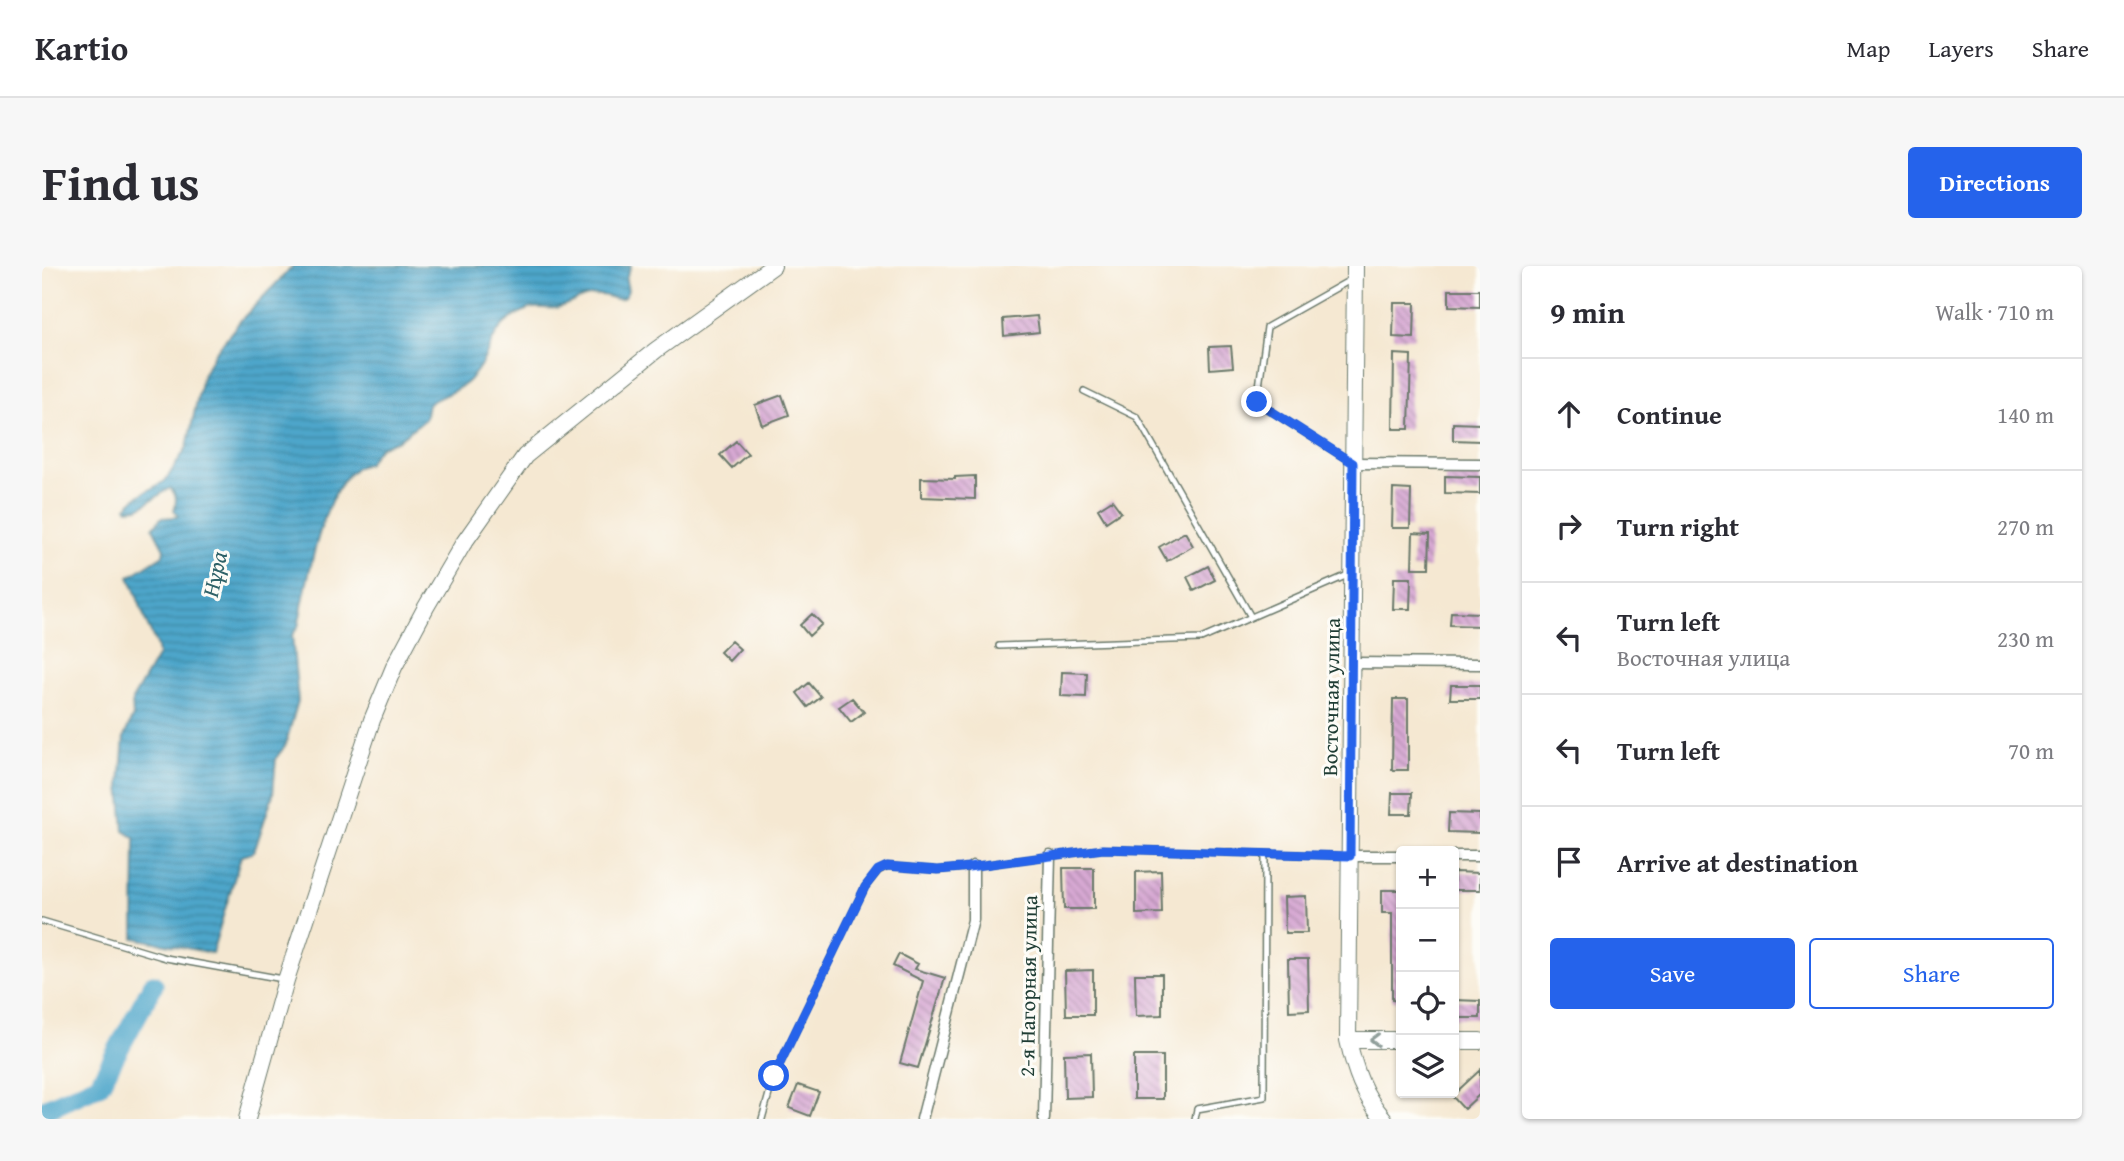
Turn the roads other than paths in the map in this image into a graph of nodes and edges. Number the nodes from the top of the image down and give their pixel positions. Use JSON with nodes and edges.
{"nodes":[{"id":1,"x":774,"y":266,"type":"edge"},
{"id":2,"x":1355,"y":272,"type":"edge"},
{"id":3,"x":1084,"y":391,"type":"dead end"},
{"id":4,"x":1353,"y":463,"type":"junction"},
{"id":5,"x":1480,"y":464,"type":"edge"},
{"id":6,"x":1353,"y":572,"type":"junction"},
{"id":7,"x":1251,"y":617,"type":"junction"},
{"id":8,"x":999,"y":646,"type":"dead end"},
{"id":9,"x":1352,"y":663,"type":"junction"},
{"id":10,"x":1480,"y":664,"type":"edge"},
{"id":11,"x":1265,"y":853,"type":"junction"},
{"id":12,"x":1050,"y":855,"type":"junction"},
{"id":13,"x":1350,"y":856,"type":"junction"},
{"id":14,"x":1396,"y":856,"type":"edge"},
{"id":15,"x":1459,"y":856,"type":"edge"},
{"id":16,"x":1480,"y":856,"type":"edge"},
{"id":17,"x":974,"y":866,"type":"junction"},
{"id":18,"x":42,"y":921,"type":"edge"},
{"id":19,"x":286,"y":980,"type":"junction"},
{"id":20,"x":1349,"y":1040,"type":"junction"},
{"id":21,"x":1396,"y":1040,"type":"edge"},
{"id":22,"x":1459,"y":1041,"type":"edge"},
{"id":23,"x":1480,"y":1041,"type":"edge"},
{"id":24,"x":247,"y":1119,"type":"edge"},
{"id":25,"x":762,"y":1119,"type":"edge"},
{"id":26,"x":922,"y":1119,"type":"edge"},
{"id":27,"x":1044,"y":1119,"type":"edge"},
{"id":28,"x":1195,"y":1119,"type":"edge"},
{"id":29,"x":1384,"y":1119,"type":"edge"}],
"edges":[{"from":1,"to":19,"type":"street"},
{"from":2,"to":4,"type":"street","name":"Восточная улица"},
{"from":2,"to":4,"type":"lane"},
{"from":3,"to":7,"type":"lane"},
{"from":4,"to":5,"type":"street"},
{"from":4,"to":6,"type":"street","name":"Восточная улица"},
{"from":6,"to":7,"type":"lane"},
{"from":6,"to":9,"type":"street","name":"Восточная улица"},
{"from":7,"to":8,"type":"lane"},
{"from":9,"to":10,"type":"street"},
{"from":9,"to":13,"type":"street","name":"Восточная улица"},
{"from":11,"to":12,"type":"lane"},
{"from":11,"to":13,"type":"lane"},
{"from":11,"to":28,"type":"lane"},
{"from":12,"to":17,"type":"lane"},
{"from":12,"to":27,"type":"street","name":"2-я Нагорная улица"},
{"from":13,"to":14,"type":"street"},
{"from":13,"to":20,"type":"street","name":"Восточная улица"},
{"from":15,"to":16,"type":"street"},
{"from":17,"to":25,"type":"lane"},
{"from":17,"to":26,"type":"street"},
{"from":18,"to":19,"type":"lane"},
{"from":19,"to":24,"type":"street"},
{"from":21,"to":20,"type":"street","one_way":true},
{"from":20,"to":29,"type":"street","name":"Восточная улица"},
{"from":22,"to":23,"type":"street"}]}
